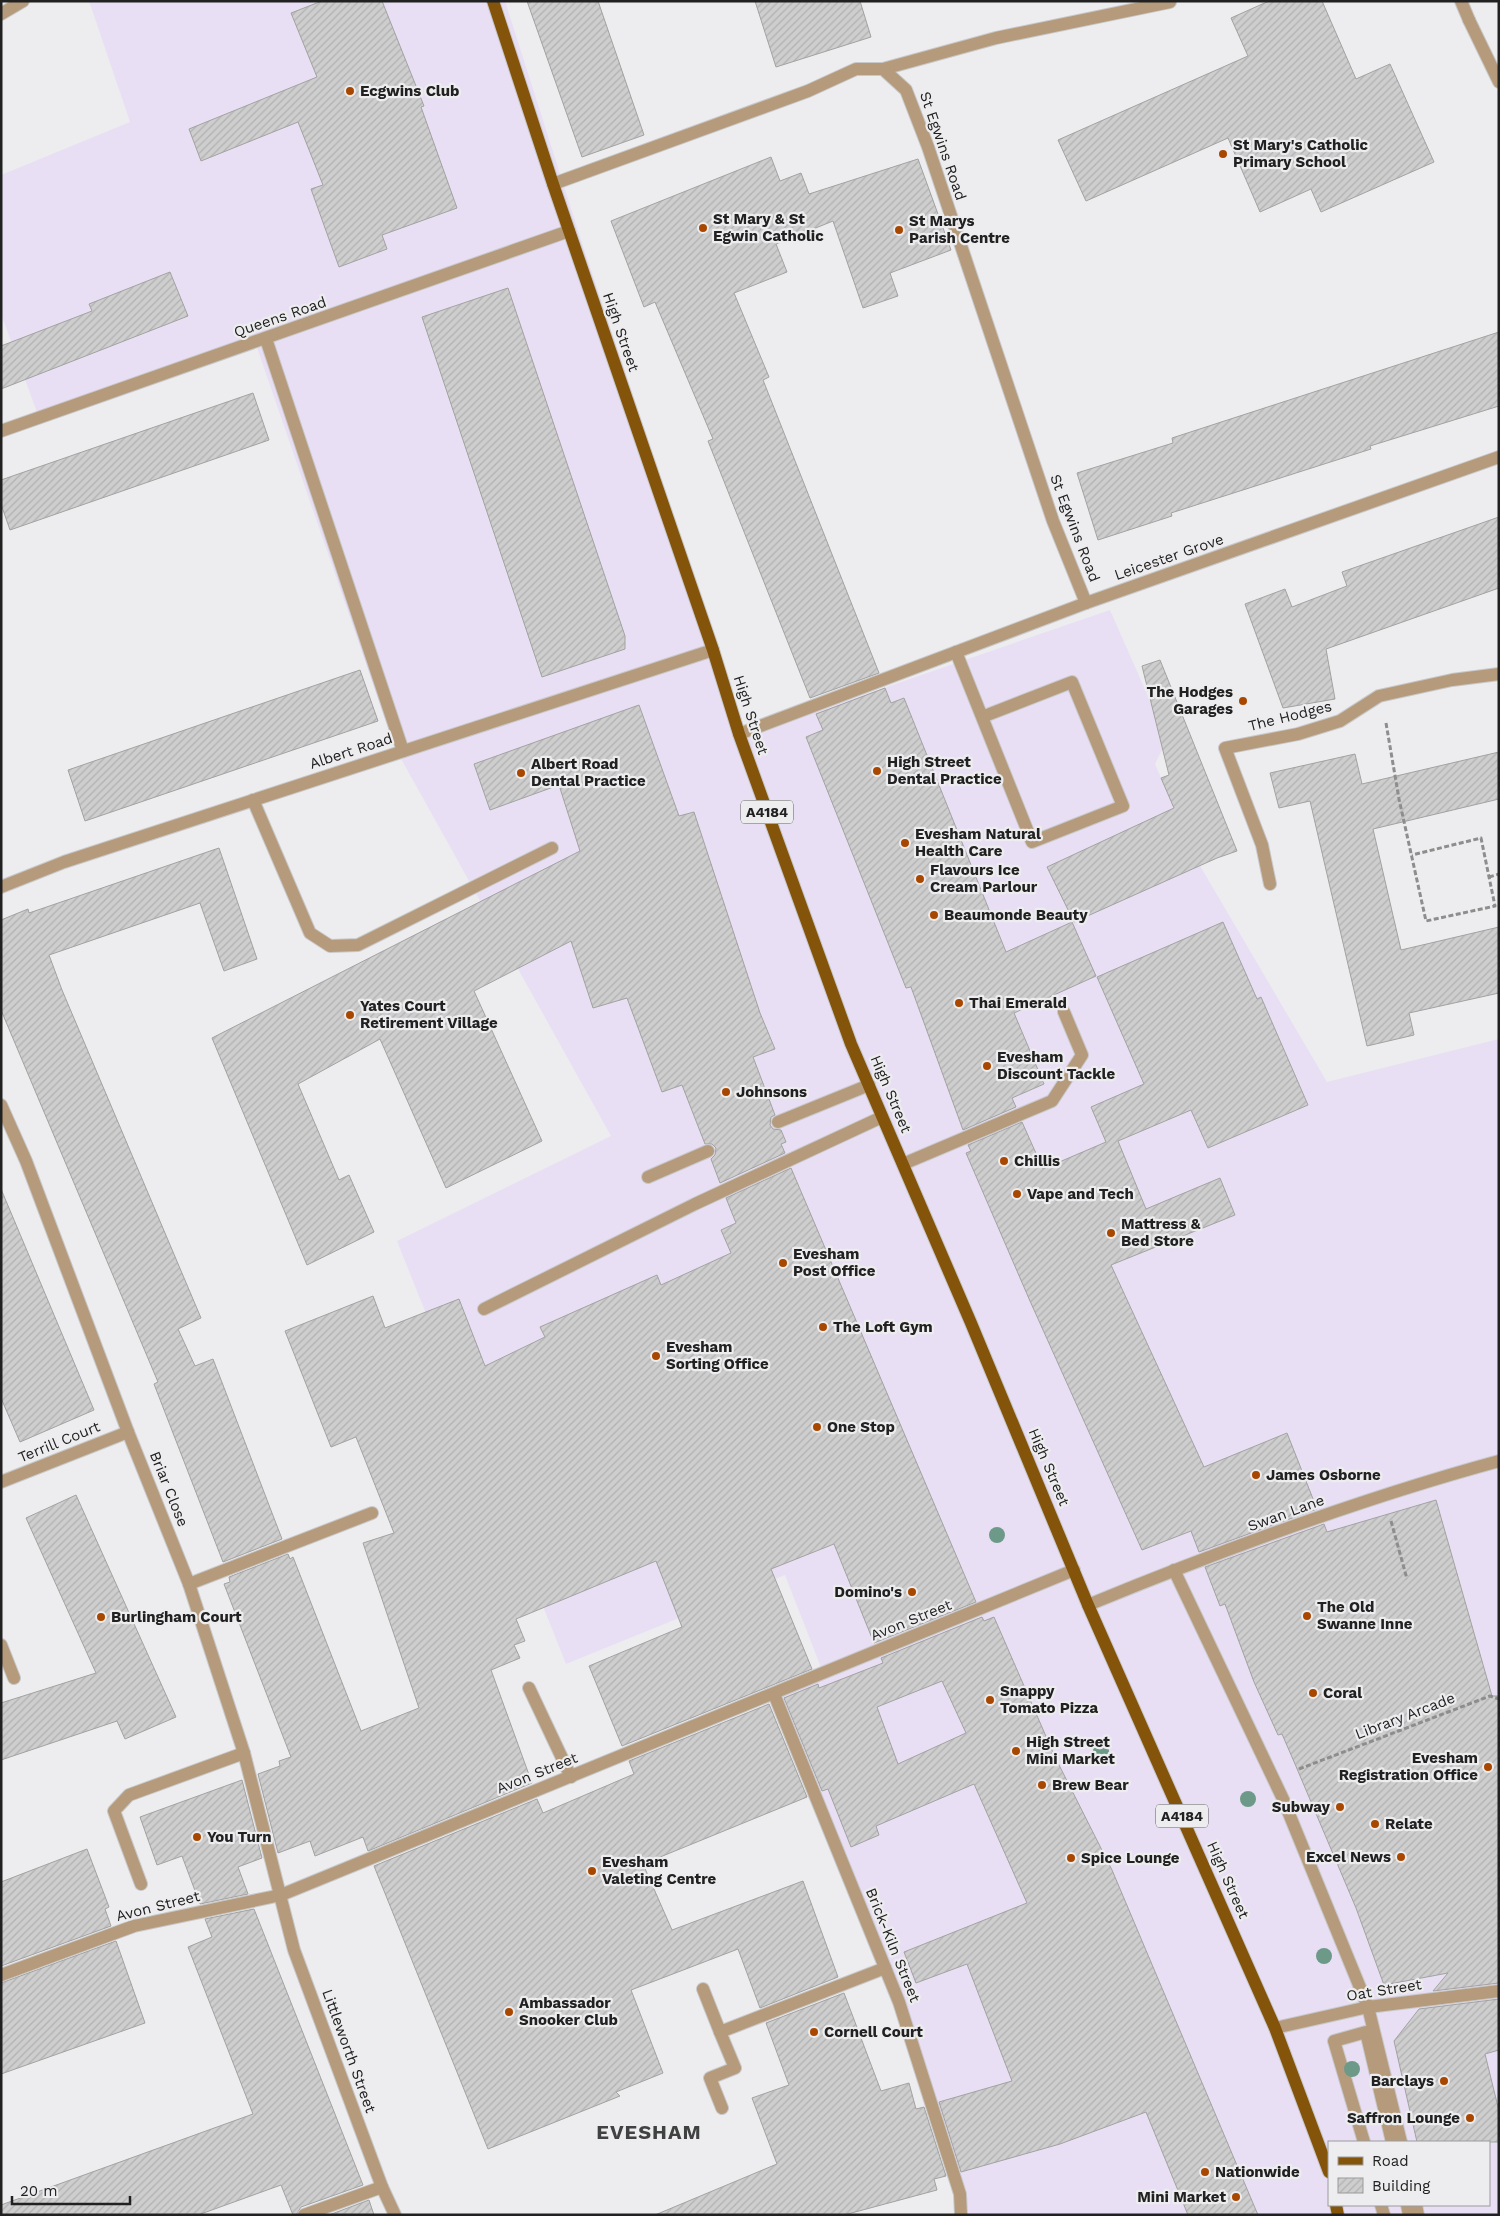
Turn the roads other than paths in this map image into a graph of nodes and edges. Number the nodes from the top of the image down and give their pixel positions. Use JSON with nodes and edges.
{"nodes":[{"id":1,"x":23,"y":1,"type":"edge"},
{"id":2,"x":494,"y":1,"type":"edge"},
{"id":3,"x":1461,"y":1,"type":"edge"},
{"id":4,"x":1170,"y":2,"type":"edge"},
{"id":5,"x":1,"y":14,"type":"edge"},
{"id":6,"x":883,"y":69,"type":"junction"},
{"id":7,"x":1499,"y":82,"type":"edge"},
{"id":8,"x":553,"y":184,"type":"junction"},
{"id":9,"x":569,"y":231,"type":"junction"},
{"id":10,"x":266,"y":339,"type":"junction"},
{"id":11,"x":1,"y":431,"type":"edge"},
{"id":12,"x":1499,"y":457,"type":"edge"},
{"id":13,"x":1086,"y":603,"type":"junction"},
{"id":14,"x":713,"y":650,"type":"junction"},
{"id":15,"x":956,"y":652,"type":"junction"},
{"id":16,"x":1499,"y":674,"type":"edge"},
{"id":17,"x":982,"y":718,"type":"junction"},
{"id":18,"x":739,"y":734,"type":"junction"},
{"id":19,"x":403,"y":751,"type":"junction"},
{"id":20,"x":253,"y":800,"type":"junction"},
{"id":21,"x":552,"y":848,"type":"dead end"},
{"id":22,"x":1270,"y":884,"type":"dead end"},
{"id":23,"x":1,"y":887,"type":"edge"},
{"id":24,"x":1064,"y":1012,"type":"dead end"},
{"id":25,"x":869,"y":1085,"type":"junction"},
{"id":26,"x":1,"y":1105,"type":"edge"},
{"id":27,"x":882,"y":1116,"type":"junction"},
{"id":28,"x":778,"y":1122,"type":"dead end"},
{"id":29,"x":708,"y":1151,"type":"dead end"},
{"id":30,"x":903,"y":1164,"type":"junction"},
{"id":31,"x":648,"y":1177,"type":"dead end"},
{"id":32,"x":484,"y":1309,"type":"dead end"},
{"id":33,"x":128,"y":1432,"type":"junction"},
{"id":34,"x":1498,"y":1464,"type":"edge"},
{"id":35,"x":1,"y":1482,"type":"edge"},
{"id":36,"x":372,"y":1513,"type":"dead end"},
{"id":37,"x":1074,"y":1570,"type":"junction"},
{"id":38,"x":1174,"y":1570,"type":"junction"},
{"id":39,"x":189,"y":1584,"type":"junction"},
{"id":40,"x":1088,"y":1605,"type":"junction"},
{"id":41,"x":1,"y":1645,"type":"edge"},
{"id":42,"x":14,"y":1678,"type":"dead end"},
{"id":43,"x":529,"y":1688,"type":"dead end"},
{"id":44,"x":774,"y":1694,"type":"junction"},
{"id":45,"x":244,"y":1753,"type":"junction"},
{"id":46,"x":571,"y":1777,"type":"junction"},
{"id":47,"x":141,"y":1884,"type":"dead end"},
{"id":48,"x":281,"y":1895,"type":"junction"},
{"id":49,"x":885,"y":1968,"type":"junction"},
{"id":50,"x":1,"y":1975,"type":"edge"},
{"id":51,"x":703,"y":1989,"type":"dead end"},
{"id":52,"x":1499,"y":1991,"type":"edge"},
{"id":53,"x":1368,"y":2008,"type":"junction"},
{"id":54,"x":1275,"y":2028,"type":"junction"},
{"id":55,"x":720,"y":2032,"type":"junction"},
{"id":56,"x":722,"y":2108,"type":"dead end"},
{"id":57,"x":1364,"y":2141,"type":"edge"},
{"id":58,"x":1392,"y":2141,"type":"edge"},
{"id":59,"x":1401,"y":2141,"type":"edge"},
{"id":60,"x":1328,"y":2169,"type":"edge"},
{"id":61,"x":382,"y":2187,"type":"junction"},
{"id":62,"x":304,"y":2215,"type":"edge"},
{"id":63,"x":395,"y":2215,"type":"edge"},
{"id":64,"x":961,"y":2215,"type":"edge"}],
"edges":[{"from":1,"to":5,"type":"street"},
{"from":2,"to":8,"type":"main road","name":"High Street","number":"A4184"},
{"from":3,"to":7,"type":"street"},
{"from":4,"to":6,"type":"street"},
{"from":6,"to":8,"type":"street"},
{"from":6,"to":13,"type":"street","name":"St Egwins Road"},
{"from":8,"to":9,"type":"main road","name":"High Street","number":"A4184"},
{"from":9,"to":10,"type":"street","name":"Queens Road"},
{"from":9,"to":14,"type":"main road","name":"High Street","number":"A4184"},
{"from":10,"to":11,"type":"street","name":"Queens Road"},
{"from":10,"to":19,"type":"street"},
{"from":12,"to":13,"type":"street","name":"Leicester Grove"},
{"from":13,"to":15,"type":"street","name":"Leicester Grove"},
{"from":14,"to":18,"type":"main road","name":"High Street","number":"A4184"},
{"from":14,"to":19,"type":"street","name":"Albert Road"},
{"from":15,"to":17,"type":"street"},
{"from":15,"to":18,"type":"street","name":"Leicester Grove"},
{"from":16,"to":22,"type":"street","name":"The Hodges"},
{"from":17,"to":17,"type":"street"},
{"from":18,"to":25,"type":"main road","name":"High Street","number":"A4184"},
{"from":19,"to":20,"type":"street","name":"Albert Road"},
{"from":20,"to":21,"type":"street"},
{"from":20,"to":23,"type":"street","name":"Albert Road"},
{"from":24,"to":30,"type":"street"},
{"from":25,"to":27,"type":"main road","name":"High Street","number":"A4184"},
{"from":25,"to":28,"type":"street"},
{"from":26,"to":33,"type":"street","name":"Briar Close"},
{"from":27,"to":30,"type":"main road","name":"High Street","number":"A4184"},
{"from":27,"to":32,"type":"street"},
{"from":29,"to":31,"type":"street"},
{"from":30,"to":37,"type":"main road","name":"High Street","number":"A4184"},
{"from":33,"to":35,"type":"street","name":"Terrill Court"},
{"from":33,"to":39,"type":"street","name":"Briar Close"},
{"from":34,"to":38,"type":"street","name":"Swan Lane"},
{"from":36,"to":39,"type":"street"},
{"from":37,"to":40,"type":"main road","name":"High Street","number":"A4184"},
{"from":37,"to":44,"type":"street","name":"Avon Street"},
{"from":38,"to":40,"type":"street","name":"Swan Lane"},
{"from":38,"to":53,"type":"street"},
{"from":39,"to":45,"type":"street","name":"Briar Close"},
{"from":40,"to":54,"type":"main road","name":"High Street","number":"A4184"},
{"from":41,"to":42,"type":"street"},
{"from":43,"to":46,"type":"street"},
{"from":44,"to":46,"type":"street","name":"Avon Street"},
{"from":44,"to":49,"type":"street","name":"Brick-Kiln Street"},
{"from":45,"to":47,"type":"street"},
{"from":45,"to":48,"type":"street","name":"Briar Close"},
{"from":46,"to":48,"type":"street","name":"Avon Street"},
{"from":48,"to":50,"type":"street","name":"Avon Street"},
{"from":48,"to":61,"type":"street","name":"Littleworth Street"},
{"from":49,"to":55,"type":"street"},
{"from":49,"to":64,"type":"street","name":"Brick-Kiln Street"},
{"from":51,"to":55,"type":"street"},
{"from":52,"to":53,"type":"street","name":"Oat Street"},
{"from":53,"to":54,"type":"street","name":"Oat Street"},
{"from":53,"to":59,"type":"street"},
{"from":54,"to":60,"type":"main road","name":"High Street","number":"A4184"},
{"from":55,"to":56,"type":"street"},
{"from":57,"to":58,"type":"street"},
{"from":61,"to":62,"type":"street"},
{"from":61,"to":63,"type":"street","name":"Littleworth Street"}]}
